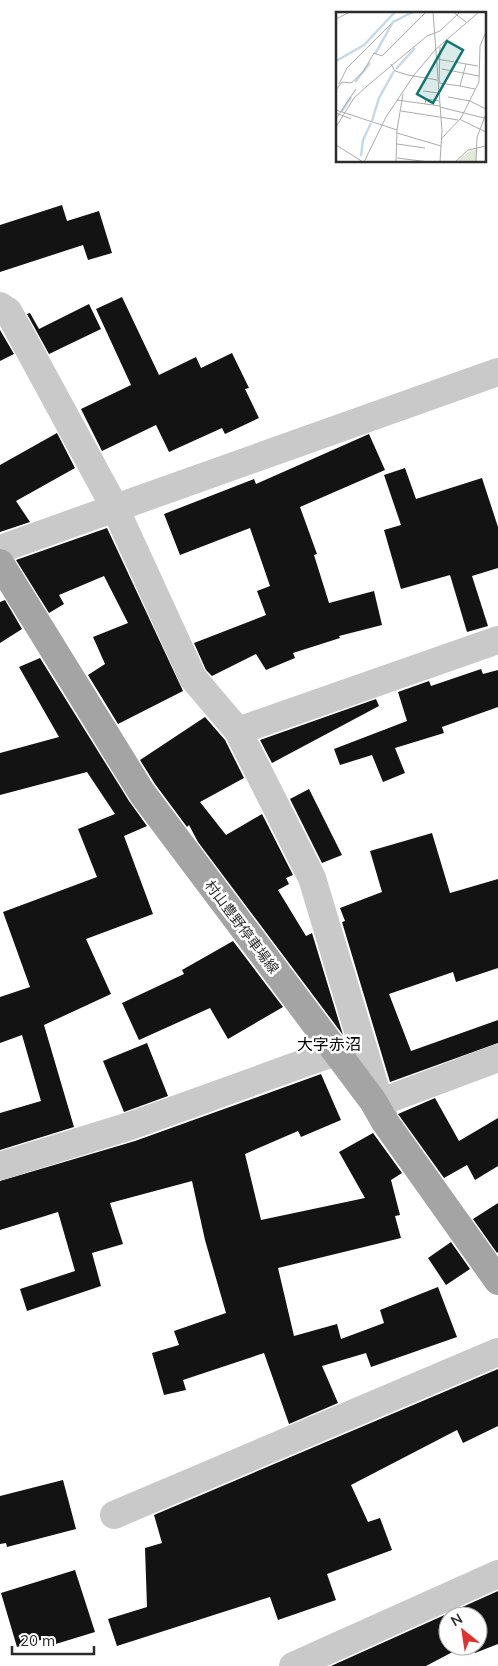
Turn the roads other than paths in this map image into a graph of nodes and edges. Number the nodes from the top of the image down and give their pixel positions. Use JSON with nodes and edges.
{"nodes":[{"id":1,"x":0,"y":306,"type":"edge"},
{"id":2,"x":498,"y":372,"type":"edge"},
{"id":3,"x":115,"y":508,"type":"junction"},
{"id":4,"x":0,"y":549,"type":"edge"},
{"id":5,"x":0,"y":563,"type":"edge"},
{"id":6,"x":498,"y":640,"type":"edge"},
{"id":7,"x":238,"y":731,"type":"junction"},
{"id":8,"x":335,"y":1052,"type":"junction"},
{"id":9,"x":498,"y":1058,"type":"edge"},
{"id":10,"x":383,"y":1112,"type":"junction"},
{"id":11,"x":0,"y":1166,"type":"edge"},
{"id":12,"x":498,"y":1281,"type":"edge"},
{"id":13,"x":498,"y":1352,"type":"edge"},
{"id":14,"x":114,"y":1515,"type":"dead end"},
{"id":15,"x":498,"y":1574,"type":"edge"},
{"id":16,"x":293,"y":1666,"type":"edge"}],
"edges":[{"from":1,"to":3,"type":"street"},
{"from":2,"to":3,"type":"street"},
{"from":3,"to":4,"type":"street"},
{"from":3,"to":7,"type":"street"},
{"from":5,"to":8,"type":"main road","name":"村山豊野停車場線"},
{"from":6,"to":7,"type":"street"},
{"from":7,"to":10,"type":"street"},
{"from":8,"to":10,"type":"main road","name":"村山豊野停車場線"},
{"from":8,"to":11,"type":"street"},
{"from":9,"to":10,"type":"street"},
{"from":10,"to":12,"type":"main road","name":"村山豊野停車場線"},
{"from":13,"to":14,"type":"street"},
{"from":15,"to":16,"type":"street"}]}
